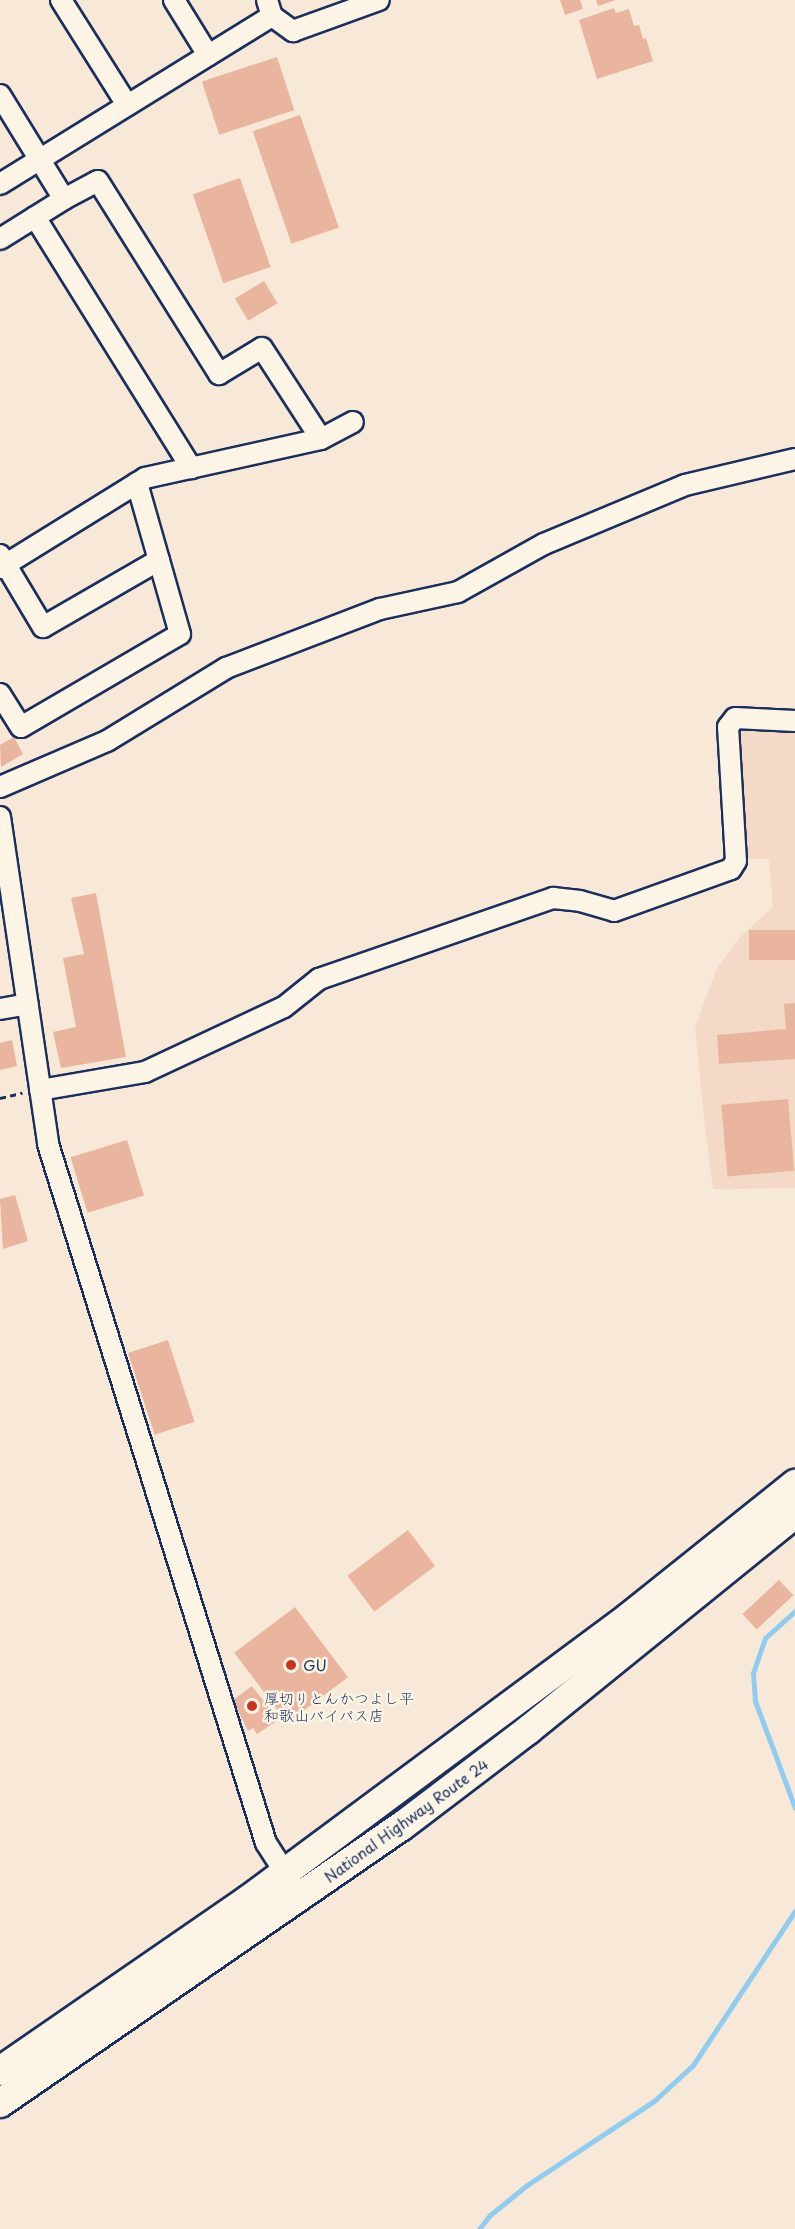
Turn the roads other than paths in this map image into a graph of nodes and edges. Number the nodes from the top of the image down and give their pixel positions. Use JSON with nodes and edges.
{"nodes":[{"id":1,"x":61,"y":0,"type":"edge"},
{"id":2,"x":174,"y":0,"type":"edge"},
{"id":3,"x":379,"y":0,"type":"edge"},
{"id":4,"x":270,"y":8,"type":"edge"},
{"id":5,"x":208,"y":55,"type":"junction"},
{"id":6,"x":0,"y":95,"type":"edge"},
{"id":7,"x":127,"y":105,"type":"junction"},
{"id":8,"x":40,"y":159,"type":"junction"},
{"id":9,"x":0,"y":184,"type":"edge"},
{"id":10,"x":64,"y":199,"type":"junction"},
{"id":11,"x":35,"y":217,"type":"junction"},
{"id":12,"x":0,"y":239,"type":"edge"},
{"id":13,"x":353,"y":422,"type":"dead end"},
{"id":14,"x":321,"y":439,"type":"junction"},
{"id":15,"x":795,"y":459,"type":"edge"},
{"id":16,"x":191,"y":468,"type":"junction"},
{"id":17,"x":137,"y":483,"type":"junction"},
{"id":18,"x":159,"y":560,"type":"junction"},
{"id":19,"x":2,"y":562,"type":"edge"},
{"id":20,"x":0,"y":694,"type":"edge"},
{"id":21,"x":795,"y":721,"type":"edge"},
{"id":22,"x":0,"y":787,"type":"edge"},
{"id":23,"x":0,"y":817,"type":"edge"},
{"id":24,"x":28,"y":1004,"type":"junction"},
{"id":25,"x":0,"y":1009,"type":"edge"},
{"id":26,"x":40,"y":1090,"type":"junction"},
{"id":27,"x":795,"y":1484,"type":"edge"},
{"id":28,"x":795,"y":1514,"type":"edge"},
{"id":29,"x":284,"y":1871,"type":"junction"},
{"id":30,"x":301,"y":1897,"type":"junction"},
{"id":31,"x":0,"y":2071,"type":"edge"},
{"id":32,"x":0,"y":2103,"type":"edge"}],
"edges":[{"from":1,"to":7,"type":"street"},
{"from":2,"to":5,"type":"street"},
{"from":3,"to":4,"type":"street"},
{"from":4,"to":5,"type":"street"},
{"from":5,"to":7,"type":"street"},
{"from":6,"to":8,"type":"street"},
{"from":7,"to":8,"type":"street"},
{"from":8,"to":9,"type":"street"},
{"from":8,"to":10,"type":"street"},
{"from":10,"to":11,"type":"street"},
{"from":10,"to":14,"type":"street"},
{"from":11,"to":12,"type":"street"},
{"from":11,"to":16,"type":"street"},
{"from":13,"to":14,"type":"street"},
{"from":14,"to":16,"type":"street"},
{"from":15,"to":22,"type":"street"},
{"from":16,"to":17,"type":"street"},
{"from":17,"to":18,"type":"street"},
{"from":17,"to":19,"type":"street"},
{"from":18,"to":19,"type":"street"},
{"from":18,"to":20,"type":"street"},
{"from":21,"to":26,"type":"street"},
{"from":23,"to":24,"type":"street"},
{"from":24,"to":25,"type":"street"},
{"from":24,"to":26,"type":"street"},
{"from":26,"to":29,"type":"street"},
{"from":27,"to":29,"type":"highway","name":"National Highway Route 24"},
{"from":28,"to":30,"type":"highway","name":"National Highway Route 24"},
{"from":29,"to":30,"type":"street"},
{"from":29,"to":31,"type":"highway","name":"National Highway Route 24"},
{"from":30,"to":32,"type":"highway","name":"National Highway Route 24"}]}
